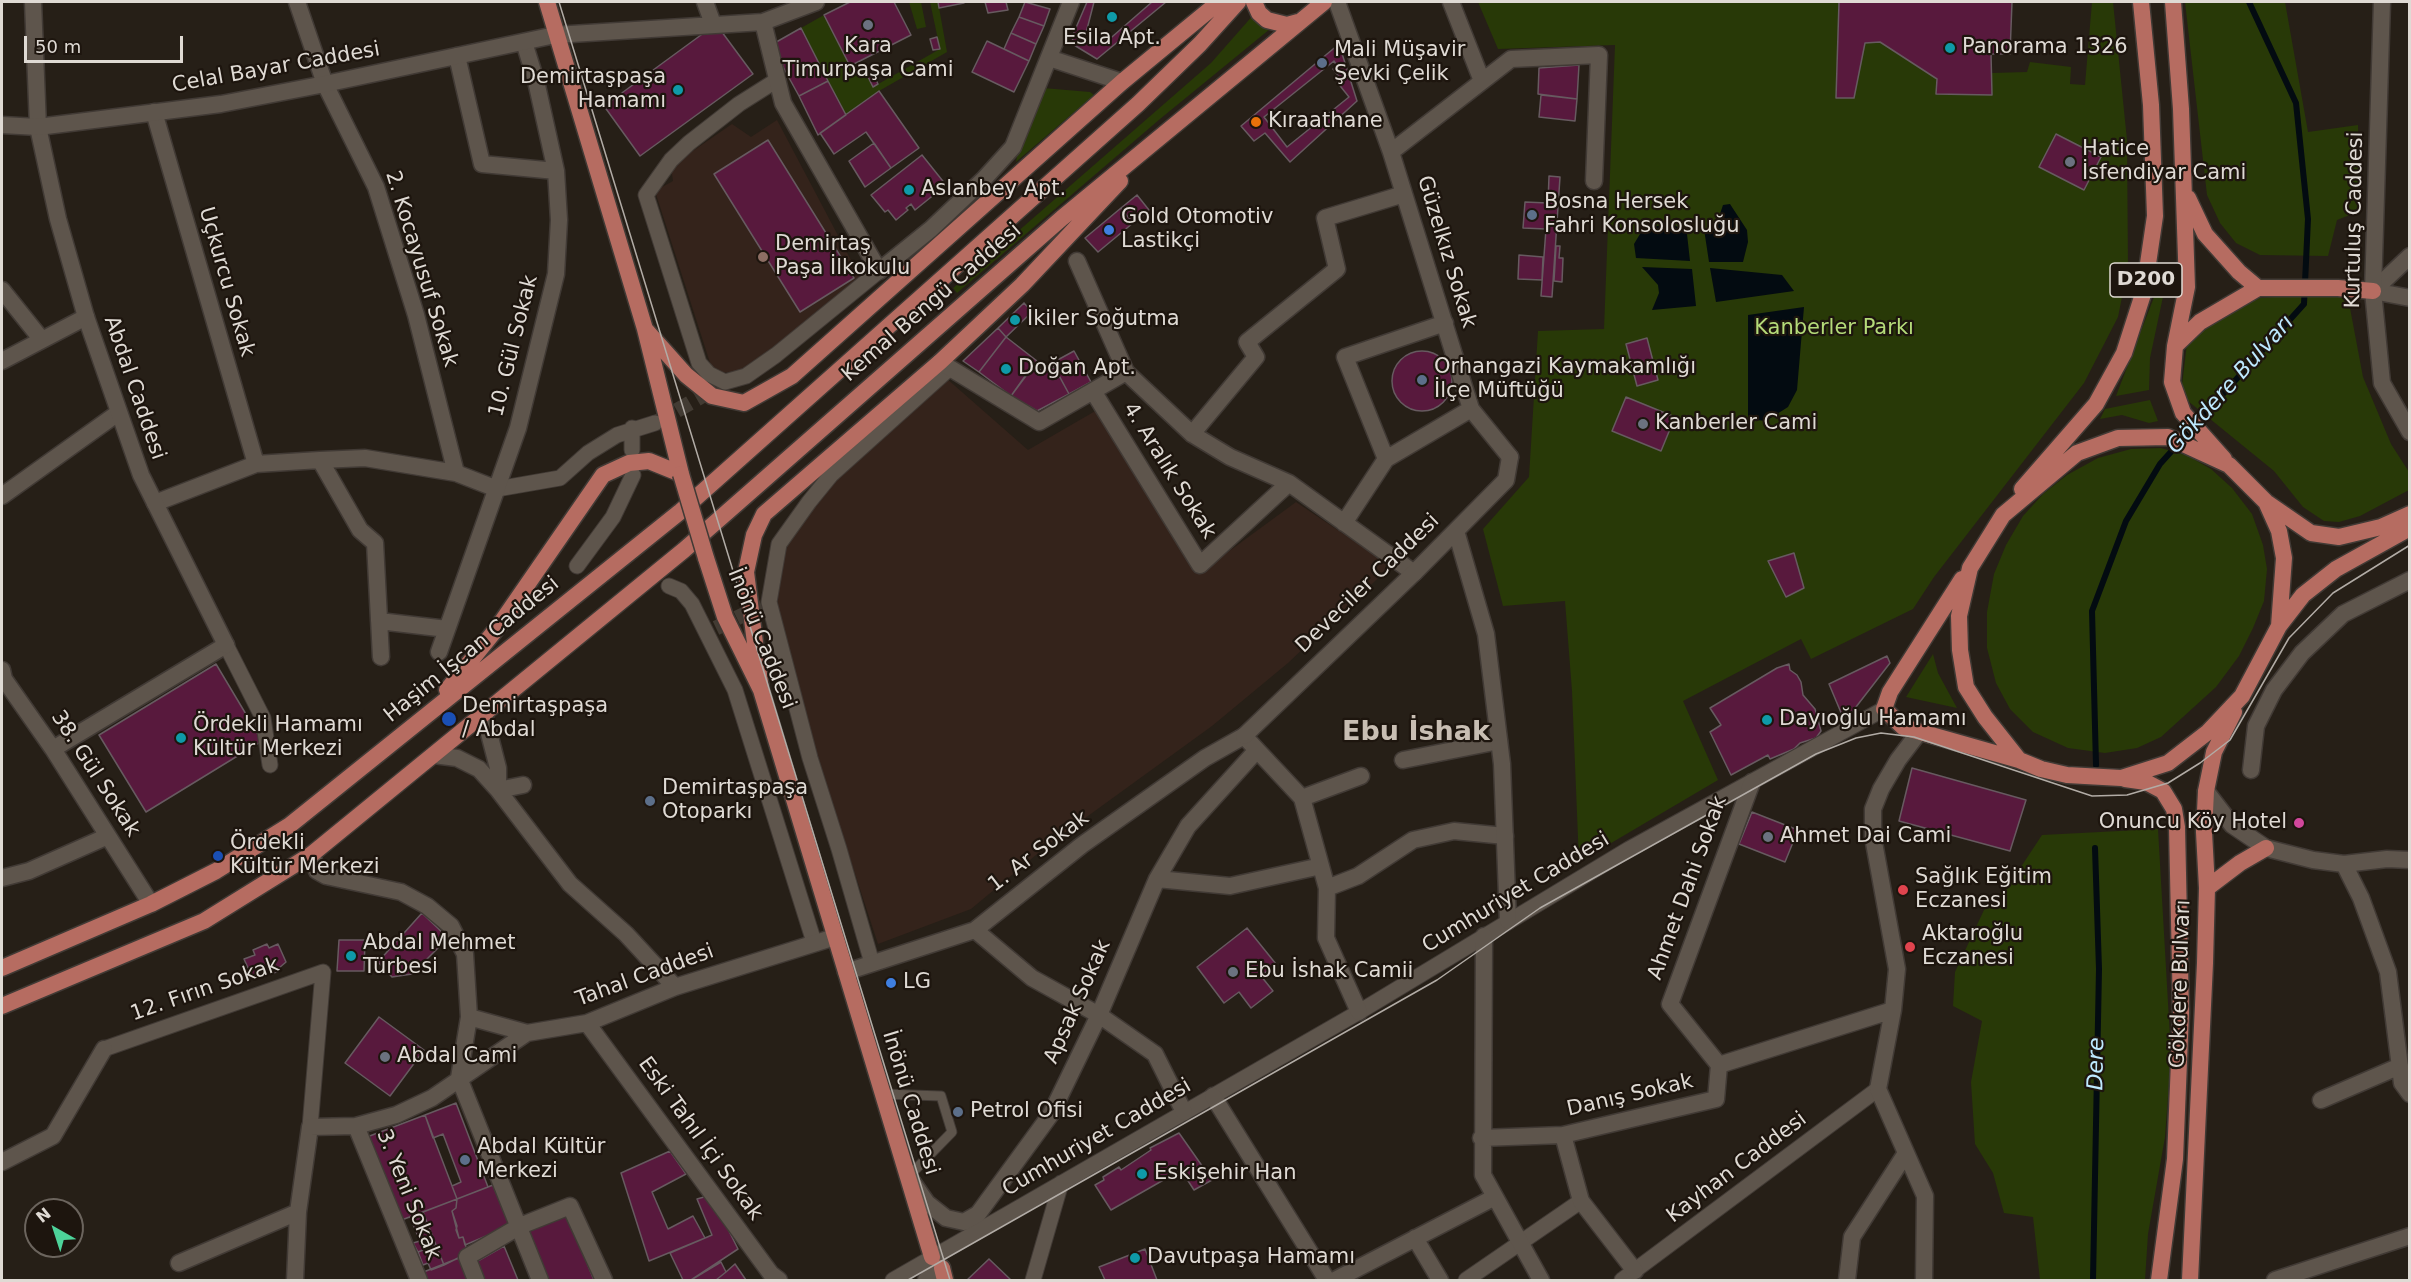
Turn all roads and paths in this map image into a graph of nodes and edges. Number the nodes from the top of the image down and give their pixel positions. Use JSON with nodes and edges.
{"nodes":[{"id":1,"x":33,"y":2,"type":"edge"},
{"id":2,"x":297,"y":2,"type":"edge"},
{"id":3,"x":547,"y":2,"type":"edge"},
{"id":4,"x":705,"y":2,"type":"edge"},
{"id":5,"x":816,"y":2,"type":"edge"},
{"id":6,"x":1071,"y":2,"type":"edge"},
{"id":7,"x":1219,"y":2,"type":"edge"},
{"id":8,"x":1238,"y":2,"type":"edge"},
{"id":9,"x":1254,"y":2,"type":"edge"},
{"id":10,"x":1324,"y":2,"type":"edge"},
{"id":11,"x":1337,"y":2,"type":"edge"},
{"id":12,"x":1451,"y":2,"type":"edge"},
{"id":13,"x":2141,"y":2,"type":"edge"},
{"id":14,"x":2173,"y":2,"type":"edge"},
{"id":15,"x":2382,"y":2,"type":"edge"},
{"id":16,"x":1305,"y":18,"type":"junction"},
{"id":17,"x":763,"y":22,"type":"junction"},
{"id":18,"x":713,"y":24,"type":"junction"},
{"id":19,"x":555,"y":35,"type":"junction"},
{"id":20,"x":524,"y":42,"type":"junction"},
{"id":21,"x":457,"y":56,"type":"junction"},
{"id":22,"x":1049,"y":58,"type":"junction"},
{"id":23,"x":777,"y":80,"type":"junction"},
{"id":24,"x":1122,"y":81,"type":"junction"},
{"id":25,"x":1482,"y":81,"type":"junction"},
{"id":26,"x":325,"y":84,"type":"junction"},
{"id":27,"x":154,"y":112,"type":"junction"},
{"id":28,"x":2,"y":125,"type":"edge"},
{"id":29,"x":38,"y":127,"type":"junction"},
{"id":30,"x":1166,"y":130,"type":"junction"},
{"id":31,"x":1391,"y":152,"type":"junction"},
{"id":32,"x":556,"y":171,"type":"junction"},
{"id":33,"x":1594,"y":181,"type":"dead end"},
{"id":34,"x":2182,"y":184,"type":"junction"},
{"id":35,"x":1404,"y":194,"type":"junction"},
{"id":36,"x":2409,"y":256,"type":"edge"},
{"id":37,"x":1077,"y":261,"type":"dead end"},
{"id":38,"x":879,"y":271,"type":"junction"},
{"id":39,"x":2258,"y":288,"type":"junction"},
{"id":40,"x":2,"y":290,"type":"edge"},
{"id":41,"x":2373,"y":291,"type":"junction"},
{"id":42,"x":2409,"y":298,"type":"edge"},
{"id":43,"x":86,"y":316,"type":"junction"},
{"id":44,"x":1444,"y":323,"type":"junction"},
{"id":45,"x":645,"y":329,"type":"junction"},
{"id":46,"x":42,"y":340,"type":"junction"},
{"id":47,"x":2175,"y":346,"type":"junction"},
{"id":48,"x":2,"y":361,"type":"edge"},
{"id":49,"x":945,"y":365,"type":"junction"},
{"id":50,"x":1126,"y":372,"type":"junction"},
{"id":51,"x":1093,"y":391,"type":"junction"},
{"id":52,"x":1471,"y":409,"type":"junction"},
{"id":53,"x":118,"y":413,"type":"junction"},
{"id":54,"x":655,"y":423,"type":"tunnel mouth"},
{"id":55,"x":632,"y":428,"type":"junction"},
{"id":56,"x":2409,"y":432,"type":"edge"},
{"id":57,"x":1192,"y":434,"type":"junction"},
{"id":58,"x":632,"y":450,"type":"dead end"},
{"id":59,"x":1510,"y":457,"type":"joint"},
{"id":60,"x":1386,"y":459,"type":"junction"},
{"id":61,"x":320,"y":460,"type":"junction"},
{"id":62,"x":256,"y":464,"type":"junction"},
{"id":63,"x":2229,"y":465,"type":"junction"},
{"id":64,"x":456,"y":473,"type":"junction"},
{"id":65,"x":681,"y":474,"type":"junction"},
{"id":66,"x":633,"y":475,"type":"dead end"},
{"id":67,"x":1289,"y":483,"type":"junction"},
{"id":68,"x":497,"y":489,"type":"junction"},
{"id":69,"x":2,"y":496,"type":"edge"},
{"id":70,"x":2266,"y":502,"type":"junction"},
{"id":71,"x":155,"y":503,"type":"junction"},
{"id":72,"x":681,"y":511,"type":"joint"},
{"id":73,"x":2409,"y":514,"type":"edge"},
{"id":74,"x":2003,"y":515,"type":"junction"},
{"id":75,"x":1344,"y":523,"type":"junction"},
{"id":76,"x":2409,"y":528,"type":"edge"},
{"id":77,"x":1456,"y":531,"type":"junction"},
{"id":78,"x":577,"y":566,"type":"dead end"},
{"id":79,"x":1970,"y":568,"type":"junction"},
{"id":80,"x":1414,"y":573,"type":"junction"},
{"id":81,"x":2409,"y":580,"type":"edge"},
{"id":82,"x":669,"y":586,"type":"dead end"},
{"id":83,"x":379,"y":621,"type":"junction"},
{"id":84,"x":2279,"y":626,"type":"junction"},
{"id":85,"x":447,"y":629,"type":"junction"},
{"id":86,"x":226,"y":645,"type":"junction"},
{"id":87,"x":439,"y":652,"type":"dead end"},
{"id":88,"x":381,"y":657,"type":"dead end"},
{"id":89,"x":2,"y":670,"type":"edge"},
{"id":90,"x":761,"y":690,"type":"junction"},
{"id":91,"x":2242,"y":696,"type":"junction"},
{"id":92,"x":1884,"y":709,"type":"junction"},
{"id":93,"x":484,"y":714,"type":"junction"},
{"id":94,"x":1920,"y":731,"type":"junction"},
{"id":95,"x":404,"y":734,"type":"junction"},
{"id":96,"x":1244,"y":736,"type":"junction"},
{"id":97,"x":1499,"y":741,"type":"junction"},
{"id":98,"x":53,"y":749,"type":"junction"},
{"id":99,"x":1257,"y":750,"type":"junction"},
{"id":100,"x":434,"y":755,"type":"junction"},
{"id":101,"x":1403,"y":760,"type":"dead end"},
{"id":102,"x":2019,"y":760,"type":"junction"},
{"id":103,"x":270,"y":765,"type":"dead end"},
{"id":104,"x":2251,"y":770,"type":"dead end"},
{"id":105,"x":1361,"y":776,"type":"dead end"},
{"id":106,"x":2121,"y":778,"type":"junction"},
{"id":107,"x":1752,"y":782,"type":"junction"},
{"id":108,"x":523,"y":784,"type":"dead end"},
{"id":109,"x":498,"y":790,"type":"junction"},
{"id":110,"x":2206,"y":791,"type":"junction"},
{"id":111,"x":1302,"y":798,"type":"junction"},
{"id":112,"x":108,"y":836,"type":"junction"},
{"id":113,"x":1505,"y":836,"type":"junction"},
{"id":114,"x":2266,"y":848,"type":"junction"},
{"id":115,"x":312,"y":854,"type":"junction"},
{"id":116,"x":2409,"y":860,"type":"edge"},
{"id":117,"x":2344,"y":864,"type":"junction"},
{"id":118,"x":1321,"y":866,"type":"junction"},
{"id":119,"x":2,"y":878,"type":"edge"},
{"id":120,"x":1157,"y":879,"type":"junction"},
{"id":121,"x":1327,"y":888,"type":"junction"},
{"id":122,"x":2207,"y":888,"type":"junction"},
{"id":123,"x":151,"y":903,"type":"junction"},
{"id":124,"x":1508,"y":921,"type":"junction"},
{"id":125,"x":975,"y":930,"type":"junction"},
{"id":126,"x":1484,"y":936,"type":"junction"},
{"id":127,"x":835,"y":937,"type":"junction"},
{"id":128,"x":814,"y":942,"type":"junction"},
{"id":129,"x":872,"y":963,"type":"junction"},
{"id":130,"x":2,"y":968,"type":"edge"},
{"id":131,"x":846,"y":972,"type":"junction"},
{"id":132,"x":675,"y":987,"type":"junction"},
{"id":133,"x":2,"y":1006,"type":"edge"},
{"id":134,"x":1893,"y":1010,"type":"junction"},
{"id":135,"x":1359,"y":1012,"type":"junction"},
{"id":136,"x":1099,"y":1014,"type":"junction"},
{"id":137,"x":470,"y":1017,"type":"junction"},
{"id":138,"x":587,"y":1023,"type":"junction"},
{"id":139,"x":527,"y":1034,"type":"junction"},
{"id":140,"x":104,"y":1049,"type":"joint"},
{"id":141,"x":1719,"y":1065,"type":"junction"},
{"id":142,"x":2400,"y":1066,"type":"junction"},
{"id":143,"x":459,"y":1078,"type":"junction"},
{"id":144,"x":1878,"y":1089,"type":"junction"},
{"id":145,"x":884,"y":1094,"type":"junction"},
{"id":146,"x":2409,"y":1094,"type":"edge"},
{"id":147,"x":1213,"y":1096,"type":"junction"},
{"id":148,"x":2321,"y":1100,"type":"dead end"},
{"id":149,"x":1184,"y":1112,"type":"junction"},
{"id":150,"x":356,"y":1126,"type":"junction"},
{"id":151,"x":310,"y":1127,"type":"junction"},
{"id":152,"x":1563,"y":1135,"type":"junction"},
{"id":153,"x":1481,"y":1138,"type":"junction"},
{"id":154,"x":1906,"y":1154,"type":"junction"},
{"id":155,"x":2,"y":1162,"type":"edge"},
{"id":156,"x":909,"y":1176,"type":"junction"},
{"id":157,"x":1061,"y":1183,"type":"junction"},
{"id":158,"x":1493,"y":1198,"type":"junction"},
{"id":159,"x":1581,"y":1201,"type":"junction"},
{"id":160,"x":298,"y":1212,"type":"junction"},
{"id":161,"x":520,"y":1226,"type":"junction"},
{"id":162,"x":2409,"y":1236,"type":"edge"},
{"id":163,"x":1415,"y":1238,"type":"junction"},
{"id":164,"x":1521,"y":1242,"type":"junction"},
{"id":165,"x":179,"y":1263,"type":"dead end"},
{"id":166,"x":940,"y":1269,"type":"edge"},
{"id":167,"x":1628,"y":1276,"type":"edge"},
{"id":168,"x":295,"y":1281,"type":"edge"},
{"id":169,"x":419,"y":1281,"type":"edge"},
{"id":170,"x":476,"y":1281,"type":"edge"},
{"id":171,"x":540,"y":1281,"type":"edge"},
{"id":172,"x":604,"y":1281,"type":"edge"},
{"id":173,"x":779,"y":1281,"type":"edge"},
{"id":174,"x":893,"y":1281,"type":"edge"},
{"id":175,"x":926,"y":1281,"type":"edge"},
{"id":176,"x":1033,"y":1281,"type":"edge"},
{"id":177,"x":1327,"y":1281,"type":"edge"},
{"id":178,"x":1335,"y":1281,"type":"edge"},
{"id":179,"x":1440,"y":1281,"type":"edge"},
{"id":180,"x":1466,"y":1281,"type":"edge"},
{"id":181,"x":1541,"y":1281,"type":"edge"},
{"id":182,"x":1847,"y":1281,"type":"edge"},
{"id":183,"x":1923,"y":1281,"type":"edge"},
{"id":184,"x":2159,"y":1281,"type":"edge"},
{"id":185,"x":2190,"y":1281,"type":"edge"},
{"id":186,"x":2275,"y":1281,"type":"edge"}],
"edges":[{"from":1,"to":29,"type":"street","name":"Abdal Caddesi"},
{"from":2,"to":26,"type":"street","name":"2. Kocayusuf Sokak"},
{"from":3,"to":19,"type":"main road","name":"İnönü Caddesi"},
{"from":4,"to":18,"type":"street"},
{"from":5,"to":17,"type":"street","name":"Celal Bayar Caddesi"},
{"from":6,"to":22,"type":"street"},
{"from":7,"to":24,"type":"main road"},
{"from":8,"to":72,"type":"main road","name":"Kemal Bengü Caddesi"},
{"from":9,"to":16,"type":"main road"},
{"from":10,"to":16,"type":"main road","name":"Kemal Bengü Caddesi"},
{"from":11,"to":31,"type":"street","name":"Güzelkız Sokak"},
{"from":12,"to":25,"type":"street"},
{"from":13,"to":74,"type":"main road","number":"D200"},
{"from":14,"to":34,"type":"main road","number":"D200"},
{"from":15,"to":41,"type":"street","name":"Kurtuluş Caddesi"},
{"from":16,"to":30,"type":"main road","name":"Kemal Bengü Caddesi"},
{"from":17,"to":18,"type":"street","name":"Celal Bayar Caddesi"},
{"from":17,"to":23,"type":"street"},
{"from":18,"to":19,"type":"street","name":"Celal Bayar Caddesi"},
{"from":19,"to":20,"type":"street","name":"Celal Bayar Caddesi"},
{"from":19,"to":45,"type":"main road","name":"İnönü Caddesi"},
{"from":20,"to":21,"type":"street","name":"Celal Bayar Caddesi"},
{"from":20,"to":32,"type":"street","name":"10. Gül Sokak"},
{"from":21,"to":26,"type":"street","name":"Celal Bayar Caddesi"},
{"from":21,"to":32,"type":"street"},
{"from":22,"to":24,"type":"street"},
{"from":22,"to":38,"type":"street"},
{"from":23,"to":38,"type":"street"},
{"from":23,"to":38,"type":"street"},
{"from":24,"to":45,"type":"main road"},
{"from":25,"to":31,"type":"street"},
{"from":25,"to":33,"type":"street"},
{"from":26,"to":27,"type":"street","name":"Celal Bayar Caddesi"},
{"from":26,"to":64,"type":"street","name":"2. Kocayusuf Sokak"},
{"from":27,"to":29,"type":"street","name":"Celal Bayar Caddesi"},
{"from":27,"to":62,"type":"street","name":"Uçkurcu Sokak"},
{"from":28,"to":29,"type":"street","name":"Celal Bayar Caddesi"},
{"from":29,"to":43,"type":"street","name":"Abdal Caddesi"},
{"from":30,"to":49,"type":"main road"},
{"from":30,"to":93,"type":"main road","name":"Kemal Bengü Caddesi"},
{"from":31,"to":35,"type":"street","name":"Güzelkız Sokak"},
{"from":32,"to":68,"type":"street","name":"10. Gül Sokak"},
{"from":34,"to":39,"type":"main road"},
{"from":34,"to":47,"type":"main road","number":"D200"},
{"from":35,"to":44,"type":"street","name":"Güzelkız Sokak"},
{"from":35,"to":57,"type":"street"},
{"from":36,"to":41,"type":"street"},
{"from":37,"to":50,"type":"street"},
{"from":39,"to":41,"type":"main road"},
{"from":39,"to":47,"type":"main road"},
{"from":40,"to":46,"type":"street"},
{"from":41,"to":42,"type":"street"},
{"from":41,"to":56,"type":"street","name":"Kurtuluş Caddesi"},
{"from":43,"to":46,"type":"street"},
{"from":43,"to":53,"type":"street","name":"Abdal Caddesi"},
{"from":44,"to":52,"type":"street","name":"Güzelkız Sokak"},
{"from":44,"to":60,"type":"street"},
{"from":45,"to":65,"type":"main road","name":"İnönü Caddesi"},
{"from":46,"to":48,"type":"street"},
{"from":47,"to":63,"type":"main road","number":"D200"},
{"from":49,"to":51,"type":"street"},
{"from":49,"to":90,"type":"main road"},
{"from":49,"to":129,"type":"street"},
{"from":50,"to":51,"type":"street"},
{"from":50,"to":57,"type":"street"},
{"from":51,"to":67,"type":"street","name":"4. Aralık Sokak"},
{"from":52,"to":59,"type":"street","name":"Güzelkız Sokak"},
{"from":52,"to":60,"type":"street"},
{"from":53,"to":69,"type":"street"},
{"from":53,"to":71,"type":"street","name":"Abdal Caddesi"},
{"from":54,"to":55,"type":"street"},
{"from":55,"to":58,"type":"street"},
{"from":55,"to":68,"type":"street"},
{"from":57,"to":67,"type":"street"},
{"from":59,"to":77,"type":"street","name":"Deveciler Caddesi"},
{"from":60,"to":75,"type":"street"},
{"from":61,"to":62,"type":"street"},
{"from":61,"to":64,"type":"street"},
{"from":61,"to":83,"type":"street"},
{"from":62,"to":71,"type":"street"},
{"from":63,"to":70,"type":"main road"},
{"from":63,"to":74,"type":"main road"},
{"from":64,"to":68,"type":"street"},
{"from":65,"to":90,"type":"main road","name":"İnönü Caddesi","bridge":true},
{"from":65,"to":95,"type":"main road"},
{"from":66,"to":78,"type":"street"},
{"from":67,"to":75,"type":"street"},
{"from":68,"to":85,"type":"street","name":"10. Gül Sokak"},
{"from":70,"to":73,"type":"main road"},
{"from":70,"to":84,"type":"main road"},
{"from":71,"to":86,"type":"street","name":"Abdal Caddesi"},
{"from":72,"to":95,"type":"main road","name":"Haşim İşcan Caddesi"},
{"from":74,"to":79,"type":"main road"},
{"from":75,"to":80,"type":"street"},
{"from":76,"to":84,"type":"main road"},
{"from":77,"to":80,"type":"street","name":"Deveciler Caddesi"},
{"from":77,"to":97,"type":"street"},
{"from":79,"to":92,"type":"main road"},
{"from":79,"to":102,"type":"main road"},
{"from":80,"to":96,"type":"street","name":"Deveciler Caddesi"},
{"from":81,"to":104,"type":"street"},
{"from":82,"to":128,"type":"street"},
{"from":83,"to":85,"type":"street"},
{"from":83,"to":88,"type":"street"},
{"from":84,"to":91,"type":"main road"},
{"from":85,"to":87,"type":"street","name":"10. Gül Sokak"},
{"from":86,"to":98,"type":"street"},
{"from":86,"to":103,"type":"street","name":"Abdal Caddesi"},
{"from":89,"to":98,"type":"street","name":"38. Gül Sokak"},
{"from":90,"to":127,"type":"main road","name":"İnönü Caddesi"},
{"from":91,"to":106,"type":"main road"},
{"from":91,"to":110,"type":"main road","name":"Gökdere Bulvarı"},
{"from":92,"to":94,"type":"main road"},
{"from":92,"to":107,"type":"street","name":"Cumhuriyet Caddesi"},
{"from":93,"to":100,"type":"main road"},
{"from":93,"to":109,"type":"street"},
{"from":94,"to":102,"type":"main road"},
{"from":94,"to":134,"type":"street"},
{"from":95,"to":123,"type":"main road","name":"Haşim İşcan Caddesi"},
{"from":96,"to":99,"type":"street"},
{"from":96,"to":125,"type":"street","name":"1. Ar Sokak"},
{"from":97,"to":101,"type":"street"},
{"from":97,"to":113,"type":"street"},
{"from":98,"to":112,"type":"street","name":"38. Gül Sokak"},
{"from":99,"to":111,"type":"street"},
{"from":99,"to":120,"type":"street","name":"Apsak Sokak"},
{"from":100,"to":109,"type":"street"},
{"from":100,"to":115,"type":"main road"},
{"from":102,"to":106,"type":"main road"},
{"from":105,"to":111,"type":"street"},
{"from":106,"to":184,"type":"main road","name":"Gökdere Bulvarı"},
{"from":107,"to":124,"type":"street","name":"Cumhuriyet Caddesi"},
{"from":107,"to":141,"type":"street","name":"Ahmet Dahi Sokak"},
{"from":108,"to":109,"type":"street"},
{"from":109,"to":132,"type":"street"},
{"from":110,"to":114,"type":"street"},
{"from":110,"to":122,"type":"main road","name":"Gökdere Bulvarı"},
{"from":111,"to":118,"type":"street"},
{"from":112,"to":119,"type":"street"},
{"from":112,"to":123,"type":"street","name":"38. Gül Sokak"},
{"from":113,"to":121,"type":"street"},
{"from":113,"to":124,"type":"street"},
{"from":114,"to":117,"type":"street"},
{"from":114,"to":122,"type":"main road"},
{"from":115,"to":133,"type":"main road"},
{"from":115,"to":137,"type":"street"},
{"from":116,"to":117,"type":"street"},
{"from":117,"to":142,"type":"street"},
{"from":118,"to":120,"type":"street"},
{"from":118,"to":121,"type":"street"},
{"from":120,"to":136,"type":"street","name":"Apsak Sokak"},
{"from":121,"to":135,"type":"street"},
{"from":122,"to":185,"type":"main road","name":"Gökdere Bulvarı"},
{"from":123,"to":130,"type":"main road","name":"Haşim İşcan Caddesi"},
{"from":124,"to":126,"type":"street","name":"Cumhuriyet Caddesi"},
{"from":125,"to":129,"type":"street","name":"1. Ar Sokak"},
{"from":125,"to":136,"type":"street"},
{"from":126,"to":135,"type":"street","name":"Cumhuriyet Caddesi"},
{"from":126,"to":153,"type":"street"},
{"from":127,"to":128,"type":"street","name":"Tahal Caddesi"},
{"from":127,"to":131,"type":"main road","name":"İnönü Caddesi"},
{"from":128,"to":132,"type":"street","name":"Tahal Caddesi"},
{"from":129,"to":131,"type":"street","name":"1. Ar Sokak"},
{"from":131,"to":145,"type":"main road","name":"İnönü Caddesi"},
{"from":132,"to":138,"type":"street","name":"Tahal Caddesi"},
{"from":134,"to":141,"type":"street","name":"Danış Sokak"},
{"from":134,"to":144,"type":"street"},
{"from":135,"to":147,"type":"street","name":"Cumhuriyet Caddesi"},
{"from":136,"to":149,"type":"street"},
{"from":136,"to":156,"type":"street","name":"Apsak Sokak"},
{"from":137,"to":139,"type":"street","name":"Tahal Caddesi"},
{"from":137,"to":143,"type":"street"},
{"from":138,"to":139,"type":"street","name":"Tahal Caddesi"},
{"from":138,"to":173,"type":"street","name":"Eski Tahıl İçi Sokak"},
{"from":139,"to":143,"type":"street"},
{"from":140,"to":151,"type":"street","name":"12. Fırın Sokak"},
{"from":140,"to":155,"type":"street","name":"12. Fırın Sokak"},
{"from":141,"to":152,"type":"street","name":"Danış Sokak"},
{"from":142,"to":146,"type":"street"},
{"from":142,"to":148,"type":"street"},
{"from":143,"to":150,"type":"street"},
{"from":143,"to":161,"type":"street"},
{"from":144,"to":154,"type":"street"},
{"from":144,"to":167,"type":"street","name":"Kayhan Caddesi"},
{"from":145,"to":156,"type":"main road","name":"İnönü Caddesi"},
{"from":145,"to":156,"type":"lane"},
{"from":147,"to":149,"type":"street","name":"Cumhuriyet Caddesi"},
{"from":147,"to":177,"type":"street"},
{"from":149,"to":157,"type":"street","name":"Cumhuriyet Caddesi"},
{"from":150,"to":151,"type":"street"},
{"from":150,"to":169,"type":"street","name":"3. Yeni Sokak"},
{"from":151,"to":160,"type":"street"},
{"from":152,"to":153,"type":"street","name":"Danış Sokak"},
{"from":152,"to":159,"type":"street"},
{"from":153,"to":158,"type":"street"},
{"from":154,"to":182,"type":"street"},
{"from":154,"to":183,"type":"street"},
{"from":156,"to":166,"type":"main road","name":"İnönü Caddesi"},
{"from":157,"to":166,"type":"street","name":"Cumhuriyet Caddesi"},
{"from":157,"to":176,"type":"street"},
{"from":158,"to":163,"type":"street"},
{"from":158,"to":164,"type":"street"},
{"from":159,"to":164,"type":"street"},
{"from":159,"to":167,"type":"street"},
{"from":160,"to":165,"type":"street"},
{"from":160,"to":168,"type":"street"},
{"from":161,"to":170,"type":"street"},
{"from":161,"to":171,"type":"street"},
{"from":161,"to":172,"type":"street"},
{"from":162,"to":186,"type":"street"},
{"from":163,"to":178,"type":"street"},
{"from":163,"to":179,"type":"street"},
{"from":164,"to":180,"type":"street"},
{"from":164,"to":181,"type":"street"},
{"from":166,"to":174,"type":"street","name":"Cumhuriyet Caddesi"},
{"from":166,"to":175,"type":"street"}]}
